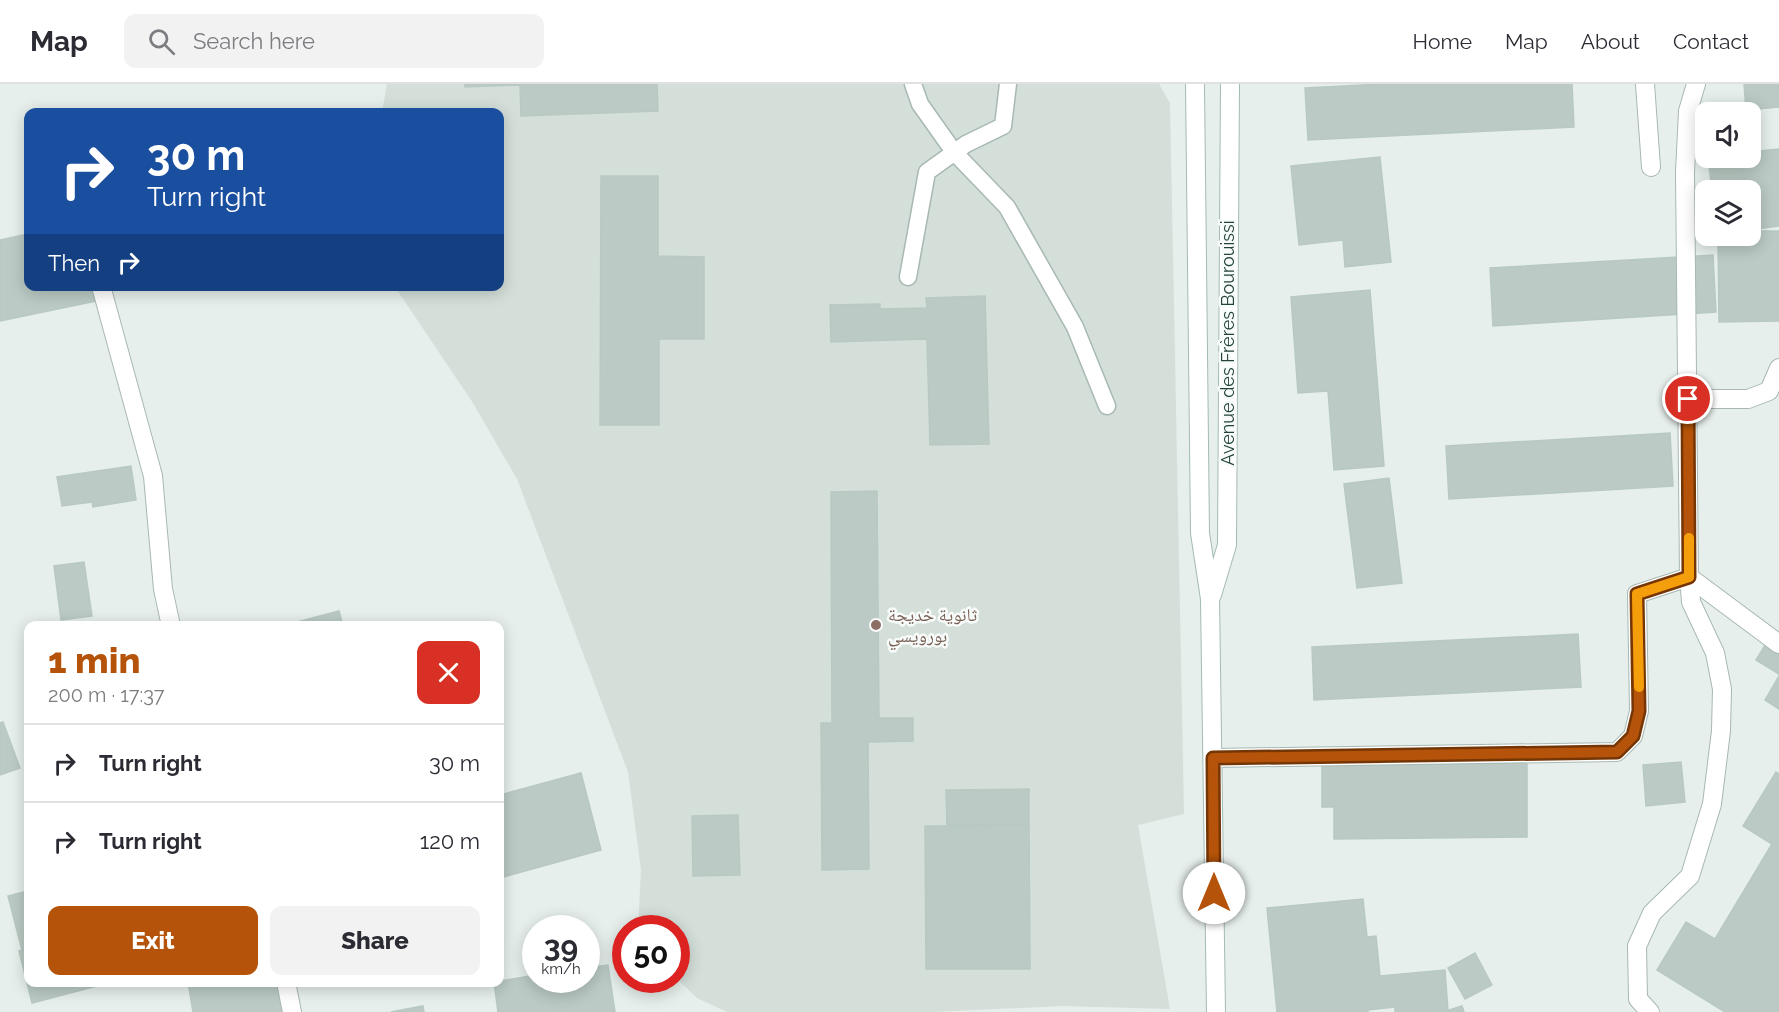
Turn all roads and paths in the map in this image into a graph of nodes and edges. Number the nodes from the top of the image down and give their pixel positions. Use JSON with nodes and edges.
{"nodes":[{"id":1,"x":913,"y":84,"type":"edge"},
{"id":2,"x":1008,"y":84,"type":"edge"},
{"id":3,"x":1196,"y":84,"type":"edge"},
{"id":4,"x":1230,"y":84,"type":"edge"},
{"id":5,"x":1645,"y":84,"type":"edge"},
{"id":6,"x":1696,"y":84,"type":"edge"},
{"id":7,"x":954,"y":153,"type":"junction"},
{"id":8,"x":1651,"y":167,"type":"dead end"},
{"id":9,"x":908,"y":277,"type":"dead end"},
{"id":10,"x":102,"y":291,"type":"edge"},
{"id":11,"x":1779,"y":368,"type":"edge"},
{"id":12,"x":1688,"y":399,"type":"junction"},
{"id":13,"x":1107,"y":406,"type":"dead end"},
{"id":14,"x":1689,"y":577,"type":"junction"},
{"id":15,"x":1210,"y":599,"type":"junction"},
{"id":16,"x":170,"y":621,"type":"edge"},
{"id":17,"x":1779,"y":644,"type":"edge"},
{"id":18,"x":1213,"y":758,"type":"junction"},
{"id":19,"x":287,"y":987,"type":"edge"},
{"id":20,"x":292,"y":1012,"type":"edge"},
{"id":21,"x":1216,"y":1012,"type":"edge"},
{"id":22,"x":1650,"y":1012,"type":"edge"}],
"edges":[{"from":1,"to":7,"type":"lane"},
{"from":2,"to":7,"type":"lane"},
{"from":3,"to":15,"type":"street"},
{"from":4,"to":15,"type":"street","name":"Avenue des Frères Bourouissi"},
{"from":5,"to":8,"type":"street"},
{"from":6,"to":12,"type":"street"},
{"from":7,"to":9,"type":"lane"},
{"from":7,"to":13,"type":"lane"},
{"from":10,"to":16,"type":"street"},
{"from":11,"to":12,"type":"street"},
{"from":12,"to":14,"type":"street"},
{"from":14,"to":17,"type":"street"},
{"from":14,"to":18,"type":"street"},
{"from":14,"to":22,"type":"street"},
{"from":15,"to":18,"type":"street"},
{"from":18,"to":21,"type":"street"},
{"from":19,"to":20,"type":"street"}]}
